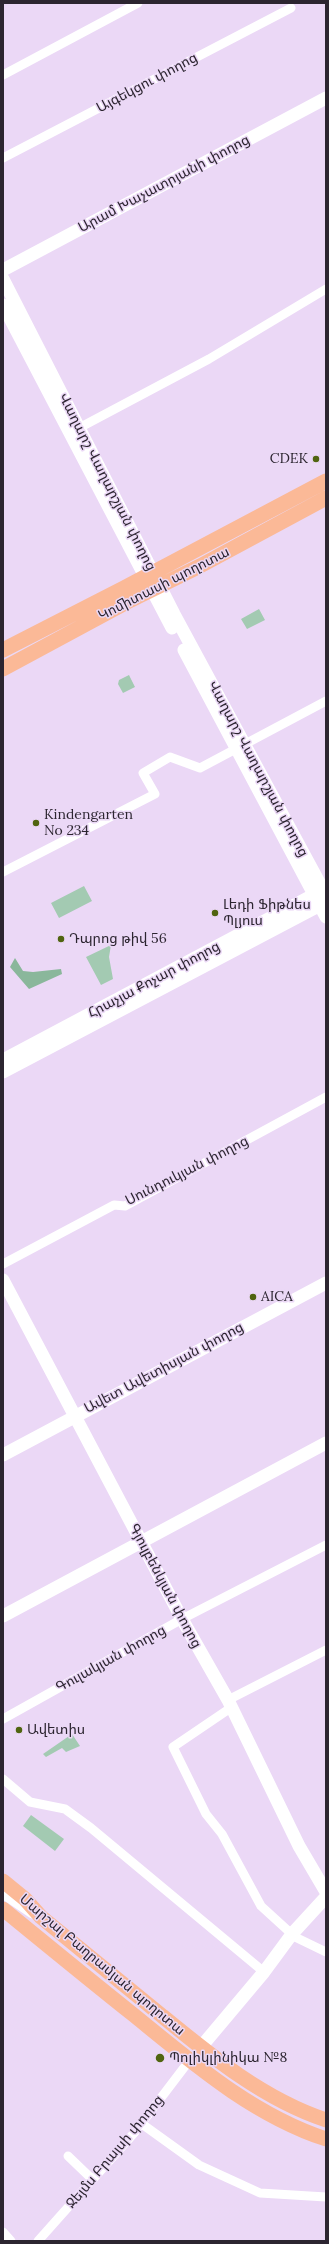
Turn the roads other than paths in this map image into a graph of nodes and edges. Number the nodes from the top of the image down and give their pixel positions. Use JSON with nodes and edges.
{"nodes":[{"id":1,"x":138,"y":3,"type":"edge"},
{"id":2,"x":291,"y":8,"type":"dead end"},
{"id":3,"x":3,"y":75,"type":"edge"},
{"id":4,"x":326,"y":98,"type":"edge"},
{"id":5,"x":3,"y":158,"type":"edge"},
{"id":6,"x":3,"y":270,"type":"edge"},
{"id":7,"x":3,"y":279,"type":"edge"},
{"id":8,"x":326,"y":289,"type":"edge"},
{"id":9,"x":3,"y":305,"type":"edge"},
{"id":10,"x":79,"y":428,"type":"junction"},
{"id":11,"x":326,"y":481,"type":"edge"},
{"id":12,"x":326,"y":498,"type":"edge"},
{"id":13,"x":152,"y":581,"type":"junction"},
{"id":14,"x":3,"y":650,"type":"edge"},
{"id":15,"x":3,"y":669,"type":"edge"},
{"id":16,"x":326,"y":701,"type":"edge"},
{"id":17,"x":241,"y":746,"type":"junction"},
{"id":18,"x":3,"y":872,"type":"edge"},
{"id":19,"x":322,"y":896,"type":"edge"},
{"id":20,"x":326,"y":917,"type":"edge"},
{"id":21,"x":3,"y":1060,"type":"edge"},
{"id":22,"x":3,"y":1072,"type":"edge"},
{"id":23,"x":326,"y":1097,"type":"edge"},
{"id":24,"x":3,"y":1264,"type":"edge"},
{"id":25,"x":3,"y":1280,"type":"edge"},
{"id":26,"x":326,"y":1282,"type":"edge"},
{"id":27,"x":75,"y":1416,"type":"junction"},
{"id":28,"x":326,"y":1443,"type":"edge"},
{"id":29,"x":3,"y":1455,"type":"edge"},
{"id":30,"x":142,"y":1542,"type":"junction"},
{"id":31,"x":326,"y":1545,"type":"edge"},
{"id":32,"x":3,"y":1616,"type":"edge"},
{"id":33,"x":182,"y":1619,"type":"junction"},
{"id":34,"x":326,"y":1650,"type":"edge"},
{"id":35,"x":230,"y":1704,"type":"junction"},
{"id":36,"x":3,"y":1719,"type":"edge"},
{"id":37,"x":3,"y":1780,"type":"edge"},
{"id":38,"x":3,"y":1881,"type":"edge"},
{"id":39,"x":3,"y":1892,"type":"edge"},
{"id":40,"x":326,"y":1892,"type":"edge"},
{"id":41,"x":326,"y":1897,"type":"edge"},
{"id":42,"x":3,"y":1909,"type":"edge"},
{"id":43,"x":41,"y":1917,"type":"junction"},
{"id":44,"x":292,"y":1934,"type":"junction"},
{"id":45,"x":326,"y":1952,"type":"edge"},
{"id":46,"x":264,"y":1972,"type":"junction"},
{"id":47,"x":201,"y":2048,"type":"junction"},
{"id":48,"x":189,"y":2061,"type":"junction"},
{"id":49,"x":326,"y":2120,"type":"edge"},
{"id":50,"x":142,"y":2124,"type":"junction"},
{"id":51,"x":326,"y":2139,"type":"edge"},
{"id":52,"x":68,"y":2156,"type":"dead end"},
{"id":53,"x":93,"y":2180,"type":"junction"},
{"id":54,"x":326,"y":2197,"type":"edge"},
{"id":55,"x":3,"y":2232,"type":"edge"},
{"id":56,"x":10,"y":2241,"type":"edge"},
{"id":57,"x":38,"y":2241,"type":"edge"}],
"edges":[{"from":1,"to":3,"type":"street"},
{"from":2,"to":5,"type":"street","name":"Այգեկցու փողոց"},
{"from":4,"to":6,"type":"street","name":"Արամ Խաչատրյանի փողոց"},
{"from":7,"to":10,"type":"street","name":"Վաղարշ Վաղարշյան փողոց"},
{"from":8,"to":10,"type":"street"},
{"from":9,"to":13,"type":"street","name":"Վաղարշ Վաղարշյան փողոց"},
{"from":10,"to":13,"type":"street","name":"Վաղարշ Վաղարշյան փողոց"},
{"from":11,"to":13,"type":"main road","name":"Կոմիտասի պողոտա"},
{"from":12,"to":13,"type":"main road","name":"Կոմիտասի պողոտա"},
{"from":13,"to":14,"type":"main road","name":"Կոմիտասի պողոտա"},
{"from":13,"to":15,"type":"main road","name":"Կոմիտասի պողոտա"},
{"from":13,"to":17,"type":"street","name":"Վաղարշ Վաղարշյան փողոց"},
{"from":16,"to":17,"type":"street"},
{"from":17,"to":18,"type":"street"},
{"from":17,"to":19,"type":"street","name":"Վաղարշ Վաղարշյան փողոց"},
{"from":19,"to":20,"type":"street","name":"Վաղարշ Վաղարշյան փողոց"},
{"from":19,"to":21,"type":"street","name":"Հրաչյա Քոչար փողոց"},
{"from":19,"to":22,"type":"street","name":"Հրաչյա Քոչար փողոց"},
{"from":23,"to":24,"type":"street","name":"Սունդուկյան փողոց"},
{"from":25,"to":27,"type":"street","name":"Գյուլբենկյան փողոց"},
{"from":26,"to":27,"type":"street","name":"Ավետ Ավետիսյան փողոց"},
{"from":27,"to":29,"type":"street","name":"Ավետ Ավետիսյան փողոց"},
{"from":27,"to":30,"type":"street","name":"Գյուլբենկյան փողոց"},
{"from":28,"to":30,"type":"street"},
{"from":30,"to":32,"type":"street"},
{"from":30,"to":33,"type":"street","name":"Գյուլբենկյան փողոց"},
{"from":31,"to":33,"type":"street","name":"Գուլակյան փողոց"},
{"from":33,"to":35,"type":"street","name":"Գյուլբենկյան փողոց"},
{"from":33,"to":36,"type":"street","name":"Գուլակյան փողոց"},
{"from":34,"to":35,"type":"street"},
{"from":35,"to":40,"type":"street","name":"Գյուլբենկյան փողոց"},
{"from":35,"to":44,"type":"street"},
{"from":37,"to":46,"type":"street"},
{"from":38,"to":43,"type":"main road","name":"Մարշալ Բաղրամյան պողոտա"},
{"from":39,"to":43,"type":"street"},
{"from":41,"to":44,"type":"street"},
{"from":42,"to":48,"type":"main road","name":"Մարշալ Բաղրամյան պողոտա"},
{"from":43,"to":47,"type":"main road","name":"Մարշալ Բաղրամյան պողոտա"},
{"from":44,"to":45,"type":"street"},
{"from":44,"to":46,"type":"street"},
{"from":46,"to":47,"type":"street"},
{"from":47,"to":49,"type":"main road","name":"Մարշալ Բաղրամյան պողոտա"},
{"from":48,"to":50,"type":"street","name":"Ջեյմս Բրայսի փողոց"},
{"from":48,"to":51,"type":"main road","name":"Մարշալ Բաղրամյան պողոտա"},
{"from":50,"to":53,"type":"street","name":"Ջեյմս Բրայսի փողոց"},
{"from":50,"to":54,"type":"street"},
{"from":52,"to":53,"type":"street"},
{"from":53,"to":57,"type":"street","name":"Ջեյմս Բրայսի փողոց"},
{"from":55,"to":56,"type":"street"}]}
